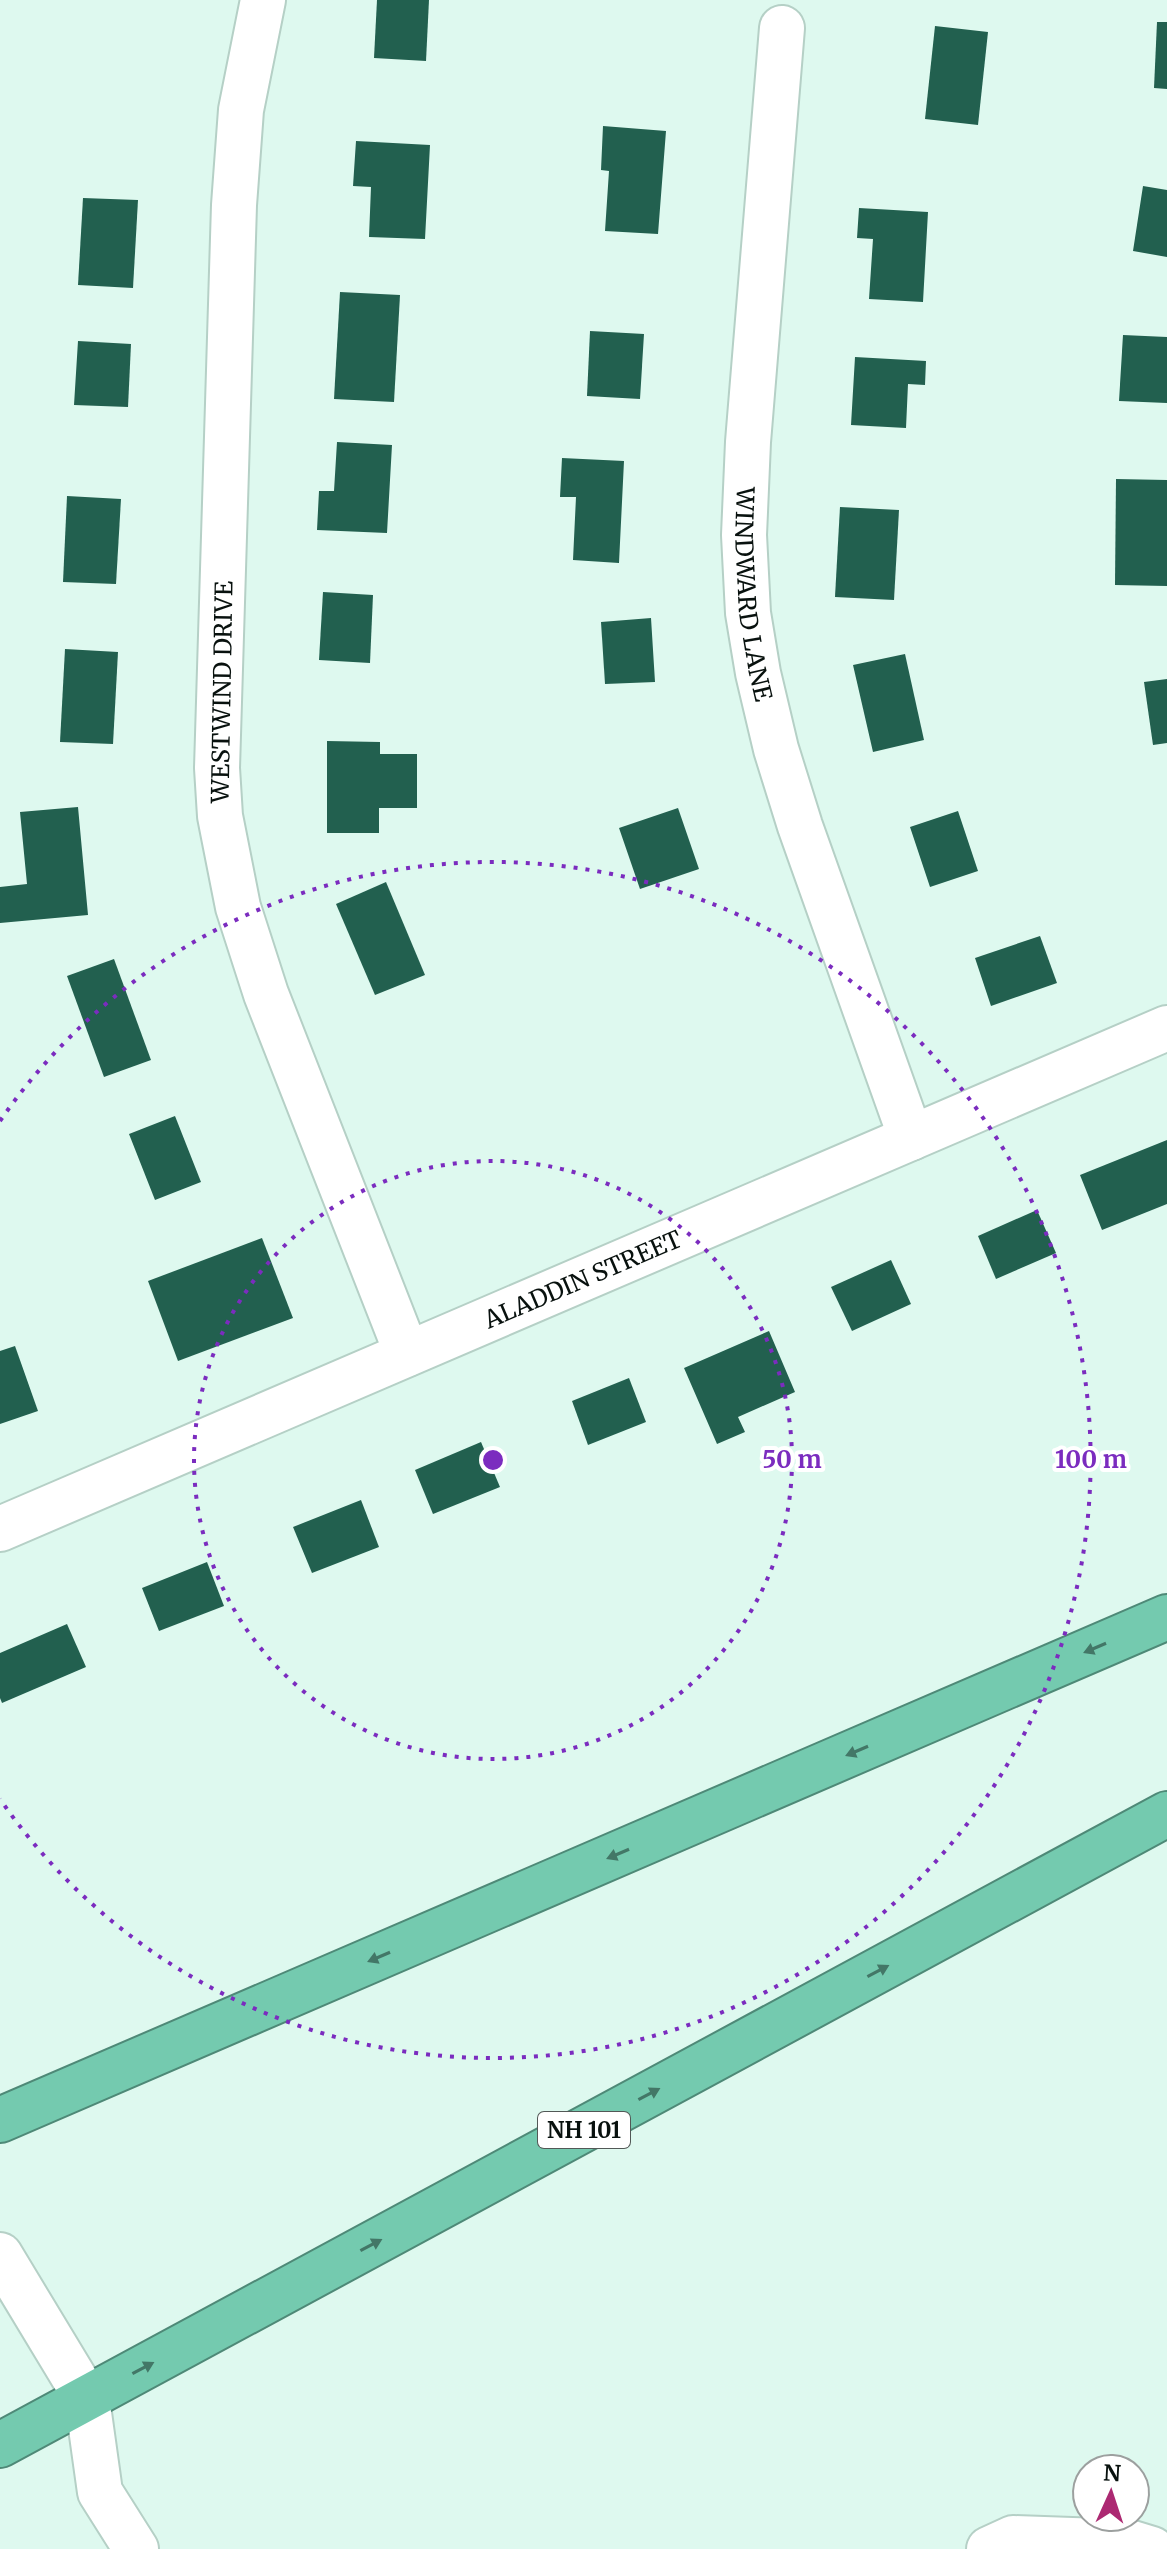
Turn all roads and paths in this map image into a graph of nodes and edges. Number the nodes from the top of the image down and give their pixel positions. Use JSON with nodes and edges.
{"nodes":[{"id":1,"x":263,"y":0,"type":"edge"},
{"id":2,"x":782,"y":28,"type":"dead end"},
{"id":3,"x":1167,"y":1028,"type":"edge"},
{"id":4,"x":911,"y":1138,"type":"junction"},
{"id":5,"x":407,"y":1354,"type":"junction"},
{"id":6,"x":0,"y":1529,"type":"edge"},
{"id":7,"x":1167,"y":1617,"type":"edge"},
{"id":8,"x":1167,"y":1814,"type":"edge"},
{"id":9,"x":0,"y":2120,"type":"edge"},
{"id":10,"x":0,"y":2255,"type":"edge"},
{"id":11,"x":87,"y":2399,"type":"junction"},
{"id":12,"x":0,"y":2445,"type":"edge"},
{"id":13,"x":136,"y":2549,"type":"edge"},
{"id":14,"x":989,"y":2549,"type":"edge"},
{"id":15,"x":1152,"y":2549,"type":"edge"}],
"edges":[{"from":1,"to":5,"type":"street","name":"WESTWIND DRIVE"},
{"from":2,"to":4,"type":"street","name":"WINDWARD LANE"},
{"from":3,"to":4,"type":"street","name":"ALADDIN STREET"},
{"from":4,"to":5,"type":"street","name":"ALADDIN STREET"},
{"from":5,"to":6,"type":"street","name":"ALADDIN STREET"},
{"from":7,"to":9,"type":"highway","one_way":true},
{"from":11,"to":8,"type":"highway","number":"NH 101","one_way":true},
{"from":10,"to":11,"type":"street"},
{"from":11,"to":12,"type":"highway","number":"NH 101"},
{"from":11,"to":13,"type":"street"},
{"from":14,"to":15,"type":"street"}]}
